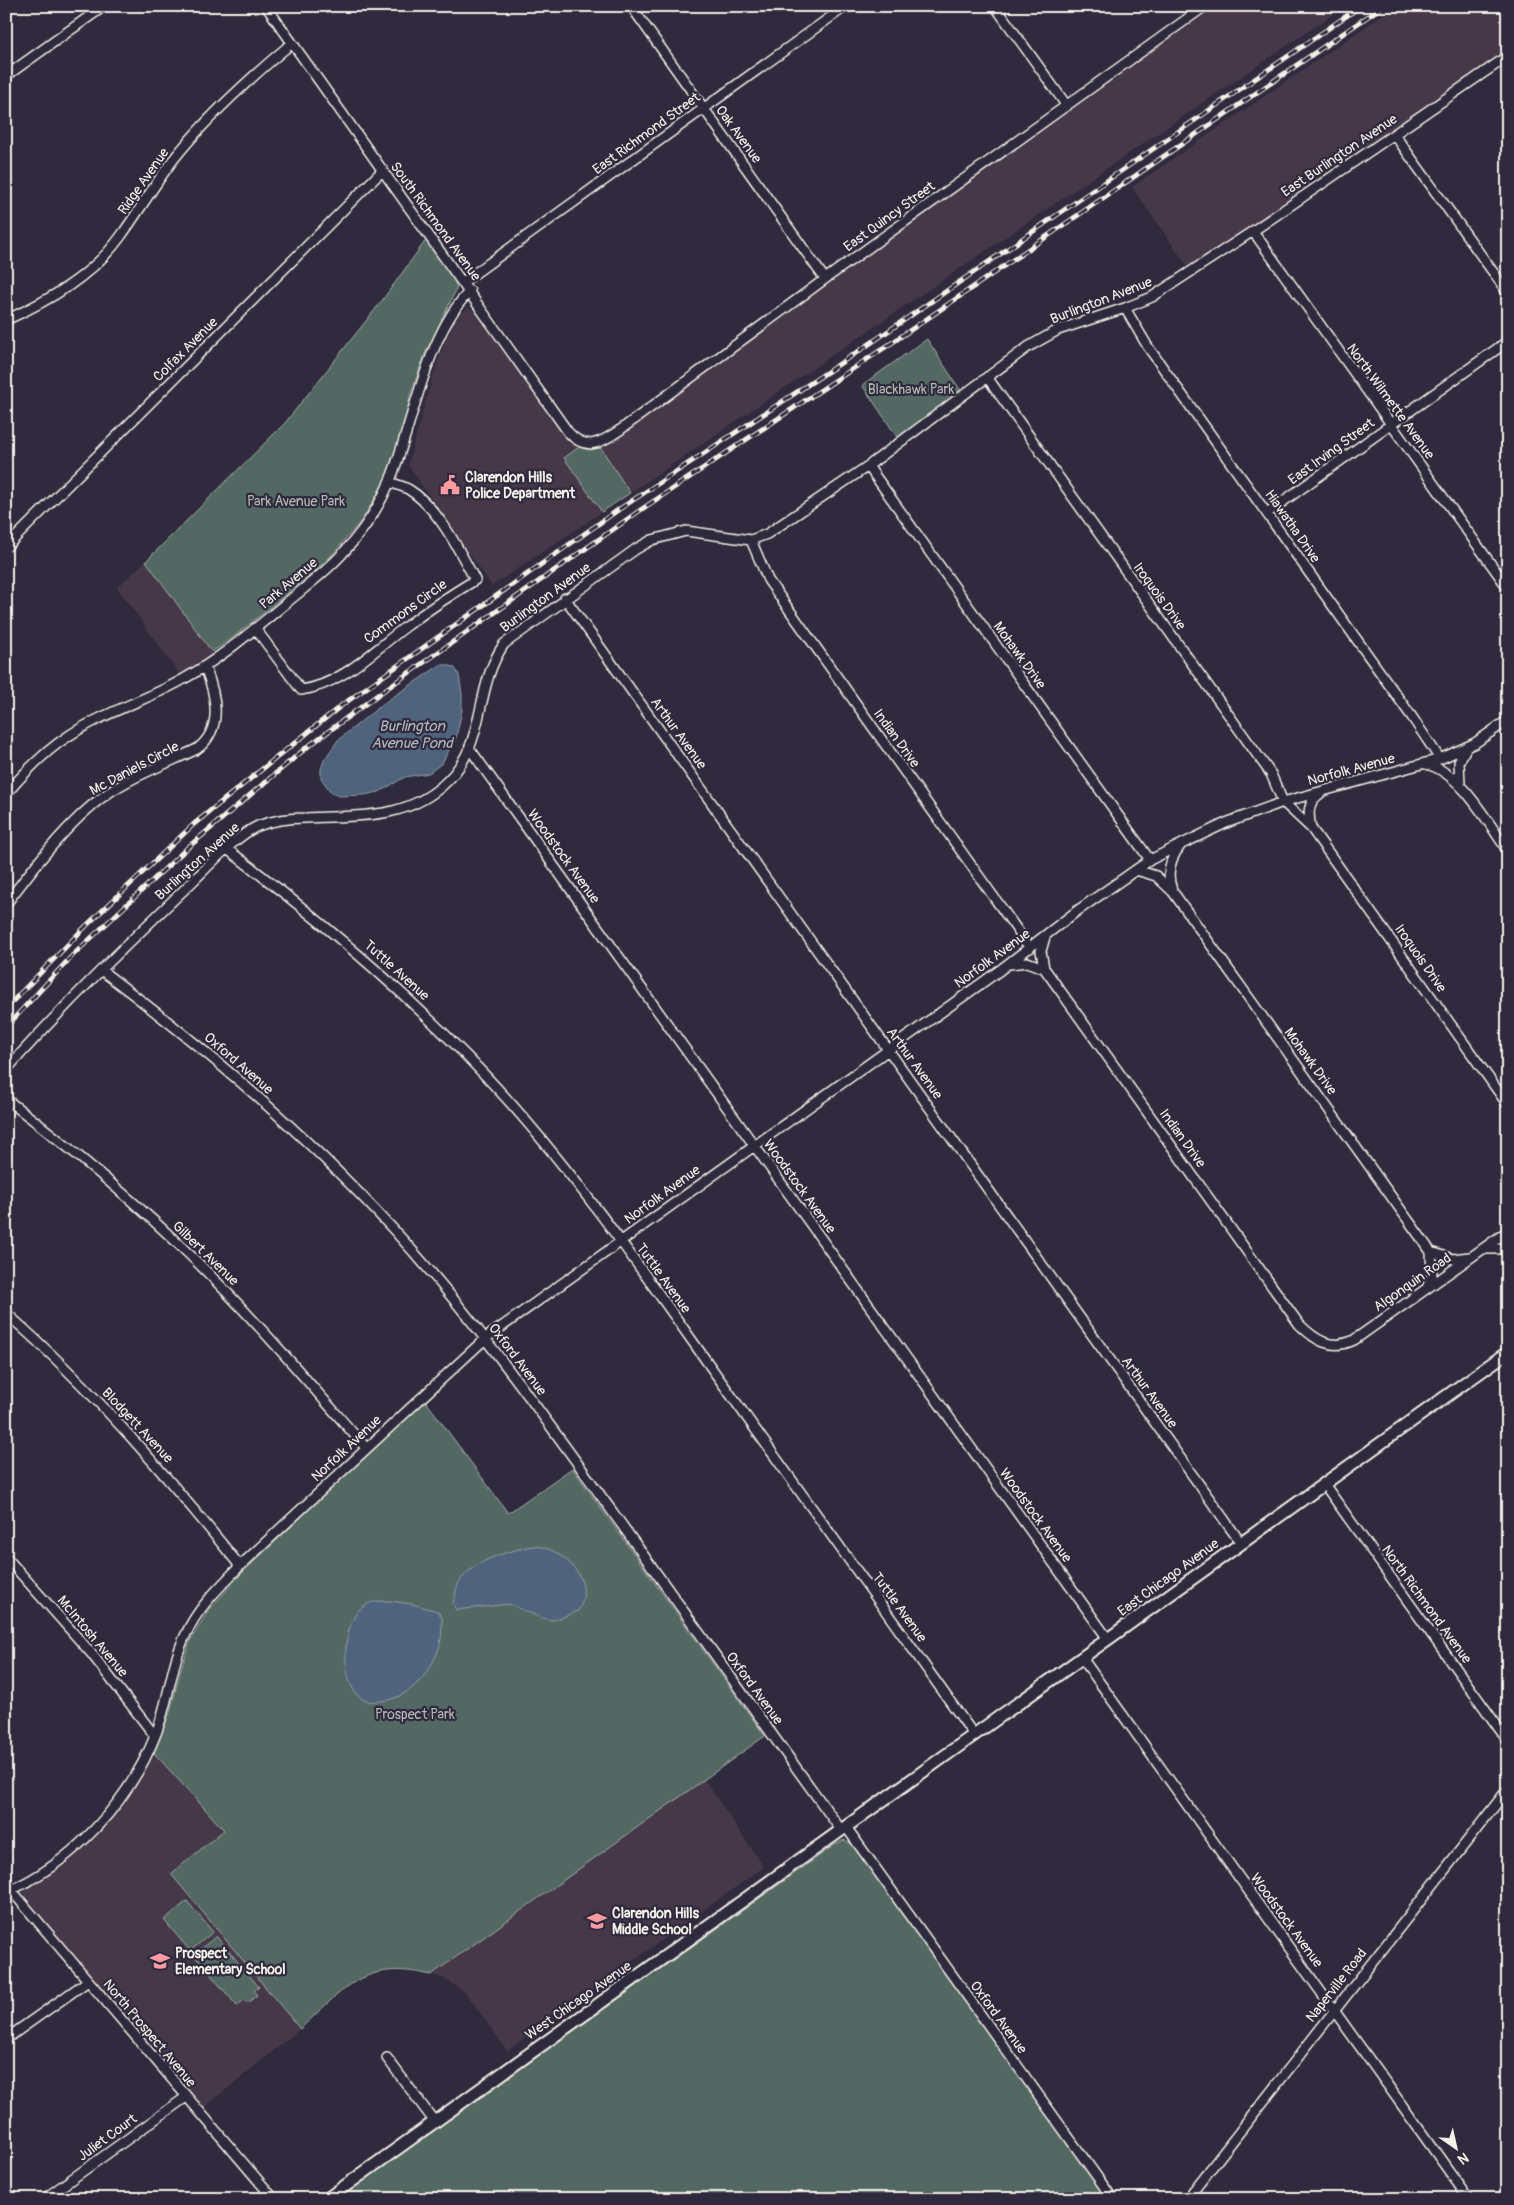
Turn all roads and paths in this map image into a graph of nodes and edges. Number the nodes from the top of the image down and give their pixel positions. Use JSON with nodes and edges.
{"nodes":[{"id":1,"x":104,"y":6,"type":"edge"},
{"id":2,"x":266,"y":6,"type":"edge"},
{"id":3,"x":631,"y":6,"type":"edge"},
{"id":4,"x":846,"y":6,"type":"edge"},
{"id":5,"x":996,"y":6,"type":"edge"},
{"id":6,"x":1205,"y":6,"type":"edge"},
{"id":7,"x":292,"y":42,"type":"junction"},
{"id":8,"x":1508,"y":56,"type":"edge"},
{"id":9,"x":6,"y":76,"type":"edge"},
{"id":10,"x":1067,"y":106,"type":"junction"},
{"id":11,"x":704,"y":108,"type":"junction"},
{"id":12,"x":1394,"y":134,"type":"junction"},
{"id":13,"x":383,"y":170,"type":"junction"},
{"id":14,"x":1253,"y":231,"type":"junction"},
{"id":15,"x":1185,"y":276,"type":"joint"},
{"id":16,"x":826,"y":279,"type":"junction"},
{"id":17,"x":463,"y":282,"type":"junction"},
{"id":18,"x":470,"y":292,"type":"junction"},
{"id":19,"x":1508,"y":293,"type":"edge"},
{"id":20,"x":1125,"y":308,"type":"junction"},
{"id":21,"x":6,"y":320,"type":"edge"},
{"id":22,"x":1508,"y":341,"type":"edge"},
{"id":23,"x":987,"y":377,"type":"junction"},
{"id":24,"x":1391,"y":425,"type":"junction"},
{"id":25,"x":589,"y":444,"type":"joint"},
{"id":26,"x":868,"y":466,"type":"junction"},
{"id":27,"x":389,"y":482,"type":"junction"},
{"id":28,"x":1267,"y":513,"type":"junction"},
{"id":29,"x":751,"y":540,"type":"junction"},
{"id":30,"x":6,"y":547,"type":"edge"},
{"id":31,"x":1508,"y":588,"type":"edge"},
{"id":32,"x":566,"y":598,"type":"junction"},
{"id":33,"x":256,"y":628,"type":"junction"},
{"id":34,"x":205,"y":667,"type":"junction"},
{"id":35,"x":1508,"y":720,"type":"edge"},
{"id":36,"x":1466,"y":748,"type":"junction"},
{"id":37,"x":470,"y":749,"type":"junction"},
{"id":38,"x":1440,"y":759,"type":"junction"},
{"id":39,"x":1425,"y":764,"type":"junction"},
{"id":40,"x":1460,"y":784,"type":"junction"},
{"id":41,"x":1327,"y":789,"type":"junction"},
{"id":42,"x":6,"y":794,"type":"edge"},
{"id":43,"x":1283,"y":802,"type":"junction"},
{"id":44,"x":1311,"y":828,"type":"junction"},
{"id":45,"x":1182,"y":844,"type":"junction"},
{"id":46,"x":227,"y":849,"type":"junction"},
{"id":47,"x":1508,"y":851,"type":"edge"},
{"id":48,"x":1150,"y":860,"type":"junction"},
{"id":49,"x":1136,"y":870,"type":"junction"},
{"id":50,"x":1173,"y":892,"type":"junction"},
{"id":51,"x":6,"y":904,"type":"edge"},
{"id":52,"x":1046,"y":936,"type":"junction"},
{"id":53,"x":1030,"y":948,"type":"junction"},
{"id":54,"x":1009,"y":964,"type":"junction"},
{"id":55,"x":1044,"y":968,"type":"junction"},
{"id":56,"x":101,"y":970,"type":"junction"},
{"id":57,"x":888,"y":1049,"type":"junction"},
{"id":58,"x":6,"y":1070,"type":"edge"},
{"id":59,"x":6,"y":1099,"type":"edge"},
{"id":60,"x":1508,"y":1105,"type":"edge"},
{"id":61,"x":754,"y":1145,"type":"junction"},
{"id":62,"x":1508,"y":1231,"type":"edge"},
{"id":63,"x":621,"y":1241,"type":"junction"},
{"id":64,"x":1483,"y":1249,"type":"junction"},
{"id":65,"x":1508,"y":1249,"type":"edge"},
{"id":66,"x":1431,"y":1252,"type":"junction"},
{"id":67,"x":1471,"y":1257,"type":"junction"},
{"id":68,"x":1427,"y":1288,"type":"junction"},
{"id":69,"x":6,"y":1313,"type":"edge"},
{"id":70,"x":486,"y":1338,"type":"junction"},
{"id":71,"x":1328,"y":1344,"type":"joint"},
{"id":72,"x":1508,"y":1352,"type":"edge"},
{"id":73,"x":366,"y":1448,"type":"junction"},
{"id":74,"x":1324,"y":1484,"type":"junction"},
{"id":75,"x":1242,"y":1543,"type":"junction"},
{"id":76,"x":6,"y":1557,"type":"edge"},
{"id":77,"x":240,"y":1566,"type":"junction"},
{"id":78,"x":1108,"y":1639,"type":"junction"},
{"id":79,"x":1082,"y":1658,"type":"junction"},
{"id":80,"x":974,"y":1735,"type":"junction"},
{"id":81,"x":156,"y":1736,"type":"junction"},
{"id":82,"x":1508,"y":1741,"type":"edge"},
{"id":83,"x":1508,"y":1788,"type":"edge"},
{"id":84,"x":844,"y":1828,"type":"junction"},
{"id":85,"x":8,"y":1889,"type":"edge"},
{"id":86,"x":88,"y":1981,"type":"junction"},
{"id":87,"x":1334,"y":2010,"type":"junction"},
{"id":88,"x":6,"y":2039,"type":"edge"},
{"id":89,"x":387,"y":2058,"type":"dead end"},
{"id":90,"x":186,"y":2097,"type":"junction"},
{"id":91,"x":434,"y":2122,"type":"junction"},
{"id":92,"x":44,"y":2199,"type":"edge"},
{"id":93,"x":274,"y":2199,"type":"edge"},
{"id":94,"x":327,"y":2199,"type":"edge"},
{"id":95,"x":1113,"y":2199,"type":"edge"},
{"id":96,"x":1187,"y":2199,"type":"edge"},
{"id":97,"x":1469,"y":2199,"type":"edge"}],
"edges":[{"from":1,"to":9,"type":"street"},
{"from":2,"to":7,"type":"street","name":"South Richmond Avenue"},
{"from":3,"to":11,"type":"street","name":"Oak Avenue"},
{"from":4,"to":11,"type":"street","name":"East Richmond Street"},
{"from":5,"to":10,"type":"street"},
{"from":6,"to":10,"type":"street","name":"East Quincy Street"},
{"from":7,"to":13,"type":"street","name":"South Richmond Avenue"},
{"from":7,"to":21,"type":"street","name":"Ridge Avenue"},
{"from":8,"to":12,"type":"street","name":"East Burlington Avenue"},
{"from":10,"to":16,"type":"street","name":"East Quincy Street"},
{"from":11,"to":16,"type":"street","name":"Oak Avenue"},
{"from":11,"to":17,"type":"street","name":"East Richmond Street"},
{"from":12,"to":14,"type":"street","name":"East Burlington Avenue"},
{"from":12,"to":19,"type":"street"},
{"from":13,"to":17,"type":"street","name":"South Richmond Avenue"},
{"from":13,"to":30,"type":"street","name":"Colfax Avenue"},
{"from":14,"to":15,"type":"street","name":"East Burlington Avenue"},
{"from":14,"to":24,"type":"street","name":"North Wilmette Avenue"},
{"from":15,"to":20,"type":"street","name":"Burlington Avenue"},
{"from":16,"to":25,"type":"street","name":"East Quincy Street"},
{"from":17,"to":18,"type":"street","name":"South Richmond Avenue"},
{"from":18,"to":25,"type":"street","name":"South Richmond Avenue"},
{"from":18,"to":27,"type":"street","name":"Park Avenue"},
{"from":20,"to":23,"type":"street","name":"Burlington Avenue"},
{"from":20,"to":28,"type":"street","name":"Hiawatha Drive"},
{"from":22,"to":24,"type":"street","name":"East Irving Street"},
{"from":23,"to":26,"type":"street","name":"Burlington Avenue"},
{"from":23,"to":43,"type":"street","name":"Iroquois Drive"},
{"from":24,"to":28,"type":"street","name":"East Irving Street"},
{"from":24,"to":31,"type":"street","name":"North Wilmette Avenue"},
{"from":26,"to":29,"type":"street","name":"Burlington Avenue"},
{"from":26,"to":48,"type":"street","name":"Mohawk Drive"},
{"from":27,"to":33,"type":"street","name":"Park Avenue"},
{"from":27,"to":33,"type":"street","name":"Commons Circle"},
{"from":28,"to":38,"type":"street","name":"Hiawatha Drive"},
{"from":29,"to":32,"type":"street","name":"Burlington Avenue"},
{"from":29,"to":53,"type":"street","name":"Indian Drive"},
{"from":32,"to":37,"type":"street","name":"Burlington Avenue"},
{"from":32,"to":57,"type":"street","name":"Arthur Avenue"},
{"from":33,"to":34,"type":"street","name":"Park Avenue"},
{"from":34,"to":42,"type":"street","name":"Park Avenue"},
{"from":34,"to":51,"type":"street","name":"Mc Daniels Circle"},
{"from":35,"to":36,"type":"street","name":"Norfolk Avenue"},
{"from":36,"to":38,"type":"street","name":"Norfolk Avenue"},
{"from":36,"to":40,"type":"street"},
{"from":37,"to":46,"type":"street","name":"Burlington Avenue"},
{"from":37,"to":61,"type":"street","name":"Woodstock Avenue"},
{"from":38,"to":39,"type":"street","name":"Norfolk Avenue"},
{"from":39,"to":40,"type":"street"},
{"from":39,"to":41,"type":"street","name":"Norfolk Avenue"},
{"from":40,"to":47,"type":"street"},
{"from":41,"to":43,"type":"street","name":"Norfolk Avenue"},
{"from":41,"to":44,"type":"street"},
{"from":43,"to":44,"type":"street","name":"Iroquois Drive"},
{"from":43,"to":45,"type":"street","name":"Norfolk Avenue"},
{"from":44,"to":60,"type":"street","name":"Iroquois Drive"},
{"from":45,"to":48,"type":"street","name":"Norfolk Avenue"},
{"from":45,"to":50,"type":"street"},
{"from":46,"to":56,"type":"street","name":"Burlington Avenue"},
{"from":46,"to":63,"type":"street","name":"Tuttle Avenue"},
{"from":48,"to":49,"type":"street","name":"Norfolk Avenue"},
{"from":49,"to":50,"type":"street","name":"Mohawk Drive"},
{"from":49,"to":52,"type":"street","name":"Norfolk Avenue"},
{"from":50,"to":66,"type":"street","name":"Mohawk Drive"},
{"from":52,"to":53,"type":"street","name":"Norfolk Avenue"},
{"from":52,"to":55,"type":"street"},
{"from":53,"to":54,"type":"street","name":"Norfolk Avenue"},
{"from":54,"to":55,"type":"street"},
{"from":54,"to":57,"type":"street","name":"Norfolk Avenue"},
{"from":55,"to":71,"type":"street","name":"Indian Drive"},
{"from":56,"to":58,"type":"street","name":"Burlington Avenue"},
{"from":56,"to":70,"type":"street","name":"Oxford Avenue"},
{"from":57,"to":61,"type":"street","name":"Norfolk Avenue"},
{"from":57,"to":75,"type":"street","name":"Arthur Avenue"},
{"from":59,"to":73,"type":"street","name":"Gilbert Avenue"},
{"from":61,"to":63,"type":"street","name":"Norfolk Avenue"},
{"from":61,"to":78,"type":"street","name":"Woodstock Avenue"},
{"from":62,"to":64,"type":"street","name":"Algonquin Road"},
{"from":63,"to":70,"type":"street","name":"Norfolk Avenue"},
{"from":63,"to":80,"type":"street","name":"Tuttle Avenue"},
{"from":64,"to":65,"type":"street"},
{"from":64,"to":67,"type":"street","name":"Algonquin Road"},
{"from":66,"to":67,"type":"street"},
{"from":66,"to":68,"type":"street"},
{"from":67,"to":68,"type":"street","name":"Algonquin Road"},
{"from":68,"to":71,"type":"street","name":"Algonquin Road"},
{"from":69,"to":77,"type":"street","name":"Blodgett Avenue"},
{"from":70,"to":73,"type":"street","name":"Norfolk Avenue"},
{"from":70,"to":84,"type":"street","name":"Oxford Avenue"},
{"from":72,"to":74,"type":"main road","name":"East Chicago Avenue"},
{"from":73,"to":77,"type":"street","name":"Norfolk Avenue"},
{"from":74,"to":75,"type":"main road","name":"East Chicago Avenue"},
{"from":74,"to":82,"type":"street","name":"North Richmond Avenue"},
{"from":75,"to":78,"type":"main road","name":"East Chicago Avenue"},
{"from":76,"to":81,"type":"street","name":"McIntosh Avenue"},
{"from":77,"to":81,"type":"street","name":"Norfolk Avenue"},
{"from":78,"to":79,"type":"main road","name":"East Chicago Avenue"},
{"from":79,"to":80,"type":"main road","name":"East Chicago Avenue"},
{"from":79,"to":87,"type":"street","name":"Woodstock Avenue"},
{"from":80,"to":84,"type":"main road","name":"East Chicago Avenue"},
{"from":81,"to":85,"type":"street","name":"Norfolk Avenue"},
{"from":83,"to":87,"type":"street","name":"Naperville Road"},
{"from":84,"to":91,"type":"main road","name":"West Chicago Avenue"},
{"from":84,"to":95,"type":"street","name":"Oxford Avenue"},
{"from":85,"to":86,"type":"street","name":"North Prospect Avenue"},
{"from":86,"to":88,"type":"street"},
{"from":86,"to":90,"type":"street","name":"North Prospect Avenue"},
{"from":87,"to":96,"type":"street","name":"Naperville Road"},
{"from":87,"to":97,"type":"street","name":"Woodstock Avenue"},
{"from":89,"to":91,"type":"street"},
{"from":90,"to":92,"type":"street","name":"Juliet Court"},
{"from":90,"to":93,"type":"street","name":"North Prospect Avenue"},
{"from":91,"to":94,"type":"main road","name":"West Chicago Avenue"}]}
